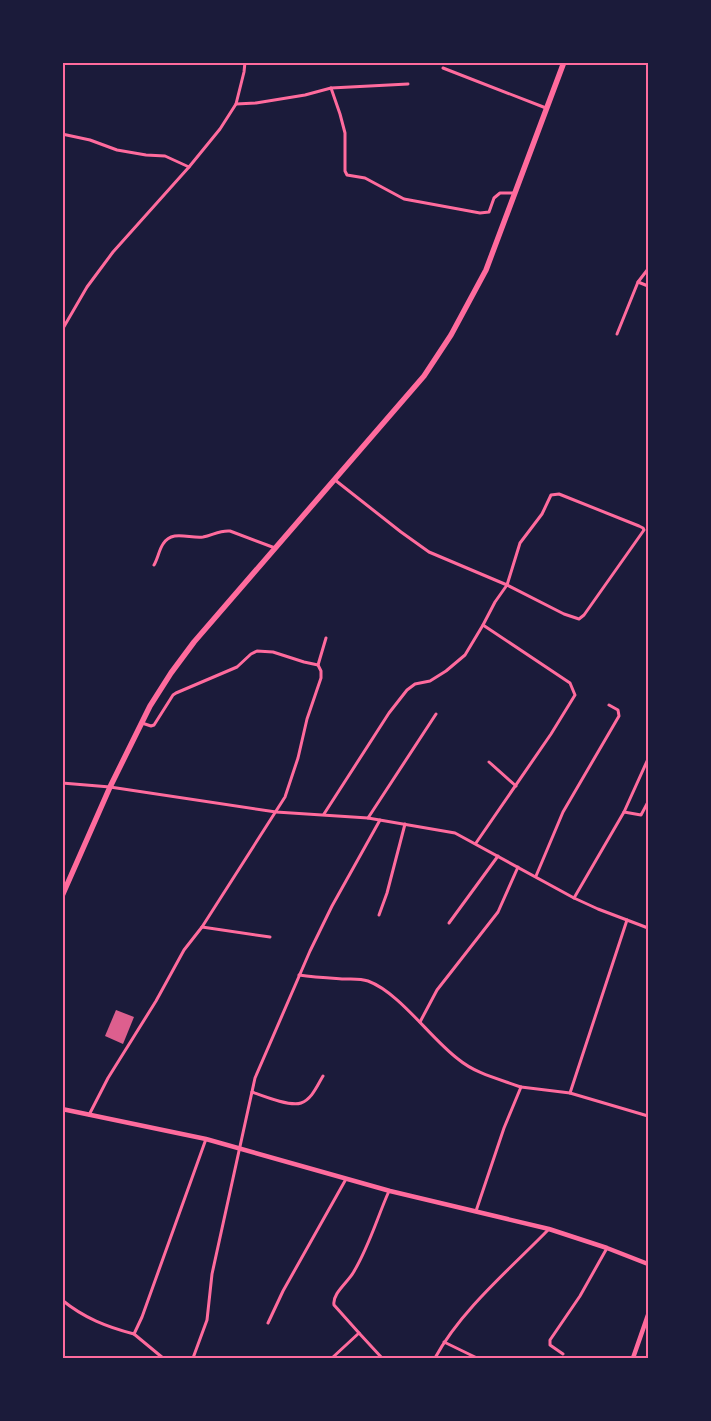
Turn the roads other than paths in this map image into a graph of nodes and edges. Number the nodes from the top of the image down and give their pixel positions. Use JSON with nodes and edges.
{"nodes":[{"id":1,"x":245,"y":62,"type":"edge"},
{"id":2,"x":564,"y":62,"type":"edge"},
{"id":3,"x":443,"y":68,"type":"dead end"},
{"id":4,"x":408,"y":84,"type":"dead end"},
{"id":5,"x":331,"y":88,"type":"junction"},
{"id":6,"x":236,"y":104,"type":"junction"},
{"id":7,"x":546,"y":109,"type":"junction"},
{"id":8,"x":62,"y":134,"type":"edge"},
{"id":9,"x":189,"y":168,"type":"junction"},
{"id":10,"x":515,"y":193,"type":"junction"},
{"id":11,"x":648,"y":269,"type":"edge"},
{"id":12,"x":638,"y":282,"type":"junction"},
{"id":13,"x":648,"y":286,"type":"edge"},
{"id":14,"x":62,"y":330,"type":"edge"},
{"id":15,"x":617,"y":334,"type":"dead end"},
{"id":16,"x":335,"y":480,"type":"junction"},
{"id":17,"x":276,"y":549,"type":"junction"},
{"id":18,"x":154,"y":565,"type":"dead end"},
{"id":19,"x":507,"y":586,"type":"junction"},
{"id":20,"x":483,"y":625,"type":"junction"},
{"id":21,"x":326,"y":638,"type":"dead end"},
{"id":22,"x":318,"y":665,"type":"junction"},
{"id":23,"x":609,"y":705,"type":"dead end"},
{"id":24,"x":436,"y":714,"type":"dead end"},
{"id":25,"x":142,"y":723,"type":"junction"},
{"id":26,"x":648,"y":759,"type":"edge"},
{"id":27,"x":489,"y":762,"type":"dead end"},
{"id":28,"x":62,"y":783,"type":"edge"},
{"id":29,"x":516,"y":786,"type":"junction"},
{"id":30,"x":110,"y":787,"type":"junction"},
{"id":31,"x":648,"y":802,"type":"edge"},
{"id":32,"x":276,"y":812,"type":"junction"},
{"id":33,"x":624,"y":812,"type":"junction"},
{"id":34,"x":324,"y":814,"type":"junction"},
{"id":35,"x":368,"y":818,"type":"junction"},
{"id":36,"x":380,"y":820,"type":"junction"},
{"id":37,"x":405,"y":824,"type":"junction"},
{"id":38,"x":476,"y":844,"type":"junction"},
{"id":39,"x":498,"y":856,"type":"junction"},
{"id":40,"x":518,"y":867,"type":"junction"},
{"id":41,"x":536,"y":876,"type":"junction"},
{"id":42,"x":62,"y":896,"type":"edge"},
{"id":43,"x":574,"y":898,"type":"junction"},
{"id":44,"x":379,"y":915,"type":"dead end"},
{"id":45,"x":627,"y":920,"type":"junction"},
{"id":46,"x":449,"y":923,"type":"dead end"},
{"id":47,"x":202,"y":927,"type":"junction"},
{"id":48,"x":648,"y":928,"type":"edge"},
{"id":49,"x":270,"y":938,"type":"dead end"},
{"id":50,"x":299,"y":975,"type":"junction"},
{"id":51,"x":420,"y":1022,"type":"junction"},
{"id":52,"x":323,"y":1076,"type":"dead end"},
{"id":53,"x":521,"y":1087,"type":"junction"},
{"id":54,"x":252,"y":1092,"type":"junction"},
{"id":55,"x":570,"y":1093,"type":"junction"},
{"id":56,"x":62,"y":1109,"type":"edge"},
{"id":57,"x":89,"y":1115,"type":"junction"},
{"id":58,"x":648,"y":1116,"type":"edge"},
{"id":59,"x":206,"y":1138,"type":"junction"},
{"id":60,"x":240,"y":1149,"type":"junction"},
{"id":61,"x":346,"y":1179,"type":"junction"},
{"id":62,"x":390,"y":1190,"type":"junction"},
{"id":63,"x":476,"y":1211,"type":"junction"},
{"id":64,"x":549,"y":1229,"type":"junction"},
{"id":65,"x":607,"y":1248,"type":"junction"},
{"id":66,"x":648,"y":1264,"type":"edge"},
{"id":67,"x":62,"y":1300,"type":"edge"},
{"id":68,"x":648,"y":1315,"type":"edge"},
{"id":69,"x":268,"y":1324,"type":"dead end"},
{"id":70,"x":359,"y":1333,"type":"junction"},
{"id":71,"x":134,"y":1334,"type":"junction"},
{"id":72,"x":444,"y":1342,"type":"junction"},
{"id":73,"x":563,"y":1354,"type":"dead end"},
{"id":74,"x":163,"y":1358,"type":"edge"},
{"id":75,"x":193,"y":1358,"type":"edge"},
{"id":76,"x":332,"y":1358,"type":"edge"},
{"id":77,"x":382,"y":1358,"type":"edge"},
{"id":78,"x":435,"y":1358,"type":"edge"},
{"id":79,"x":477,"y":1358,"type":"edge"},
{"id":80,"x":633,"y":1358,"type":"edge"}],
"edges":[{"from":1,"to":6,"type":"street"},
{"from":2,"to":7,"type":"highway"},
{"from":3,"to":7,"type":"street"},
{"from":4,"to":5,"type":"street"},
{"from":5,"to":6,"type":"street"},
{"from":5,"to":10,"type":"street"},
{"from":6,"to":9,"type":"street"},
{"from":7,"to":10,"type":"highway"},
{"from":8,"to":9,"type":"street"},
{"from":9,"to":14,"type":"street"},
{"from":10,"to":16,"type":"highway"},
{"from":11,"to":12,"type":"street"},
{"from":12,"to":13,"type":"street"},
{"from":12,"to":15,"type":"street"},
{"from":16,"to":17,"type":"highway"},
{"from":16,"to":19,"type":"street"},
{"from":17,"to":18,"type":"street"},
{"from":17,"to":25,"type":"highway"},
{"from":19,"to":19,"type":"street"},
{"from":19,"to":20,"type":"street"},
{"from":20,"to":29,"type":"street"},
{"from":20,"to":34,"type":"street"},
{"from":21,"to":22,"type":"street"},
{"from":22,"to":25,"type":"street"},
{"from":22,"to":32,"type":"street"},
{"from":23,"to":41,"type":"street"},
{"from":24,"to":35,"type":"street"},
{"from":25,"to":30,"type":"highway"},
{"from":26,"to":33,"type":"street"},
{"from":27,"to":29,"type":"street"},
{"from":28,"to":30,"type":"street"},
{"from":29,"to":38,"type":"street"},
{"from":30,"to":32,"type":"street"},
{"from":30,"to":42,"type":"highway"},
{"from":31,"to":33,"type":"street"},
{"from":32,"to":34,"type":"street"},
{"from":32,"to":47,"type":"street"},
{"from":33,"to":43,"type":"street"},
{"from":34,"to":35,"type":"street"},
{"from":35,"to":36,"type":"street"},
{"from":36,"to":37,"type":"street"},
{"from":36,"to":50,"type":"street"},
{"from":37,"to":38,"type":"street"},
{"from":37,"to":44,"type":"street"},
{"from":38,"to":39,"type":"street"},
{"from":39,"to":40,"type":"street"},
{"from":39,"to":46,"type":"street"},
{"from":40,"to":41,"type":"street"},
{"from":40,"to":51,"type":"street"},
{"from":41,"to":43,"type":"street"},
{"from":43,"to":45,"type":"street"},
{"from":45,"to":48,"type":"street"},
{"from":45,"to":55,"type":"street"},
{"from":47,"to":49,"type":"street"},
{"from":47,"to":57,"type":"street"},
{"from":50,"to":51,"type":"street"},
{"from":50,"to":54,"type":"street"},
{"from":51,"to":53,"type":"street"},
{"from":52,"to":54,"type":"street"},
{"from":53,"to":55,"type":"street"},
{"from":53,"to":63,"type":"street"},
{"from":54,"to":60,"type":"street"},
{"from":55,"to":58,"type":"street"},
{"from":56,"to":57,"type":"main road"},
{"from":57,"to":59,"type":"main road"},
{"from":59,"to":60,"type":"main road"},
{"from":59,"to":71,"type":"street"},
{"from":60,"to":61,"type":"main road"},
{"from":60,"to":75,"type":"street"},
{"from":61,"to":62,"type":"main road"},
{"from":61,"to":69,"type":"street"},
{"from":62,"to":63,"type":"main road"},
{"from":62,"to":70,"type":"street"},
{"from":63,"to":64,"type":"main road"},
{"from":64,"to":65,"type":"main road"},
{"from":64,"to":72,"type":"street"},
{"from":65,"to":66,"type":"main road"},
{"from":65,"to":73,"type":"street"},
{"from":67,"to":71,"type":"street"},
{"from":68,"to":80,"type":"main road"},
{"from":70,"to":76,"type":"street"},
{"from":70,"to":77,"type":"street"},
{"from":71,"to":74,"type":"street"},
{"from":72,"to":78,"type":"street"},
{"from":72,"to":79,"type":"street"}]}
